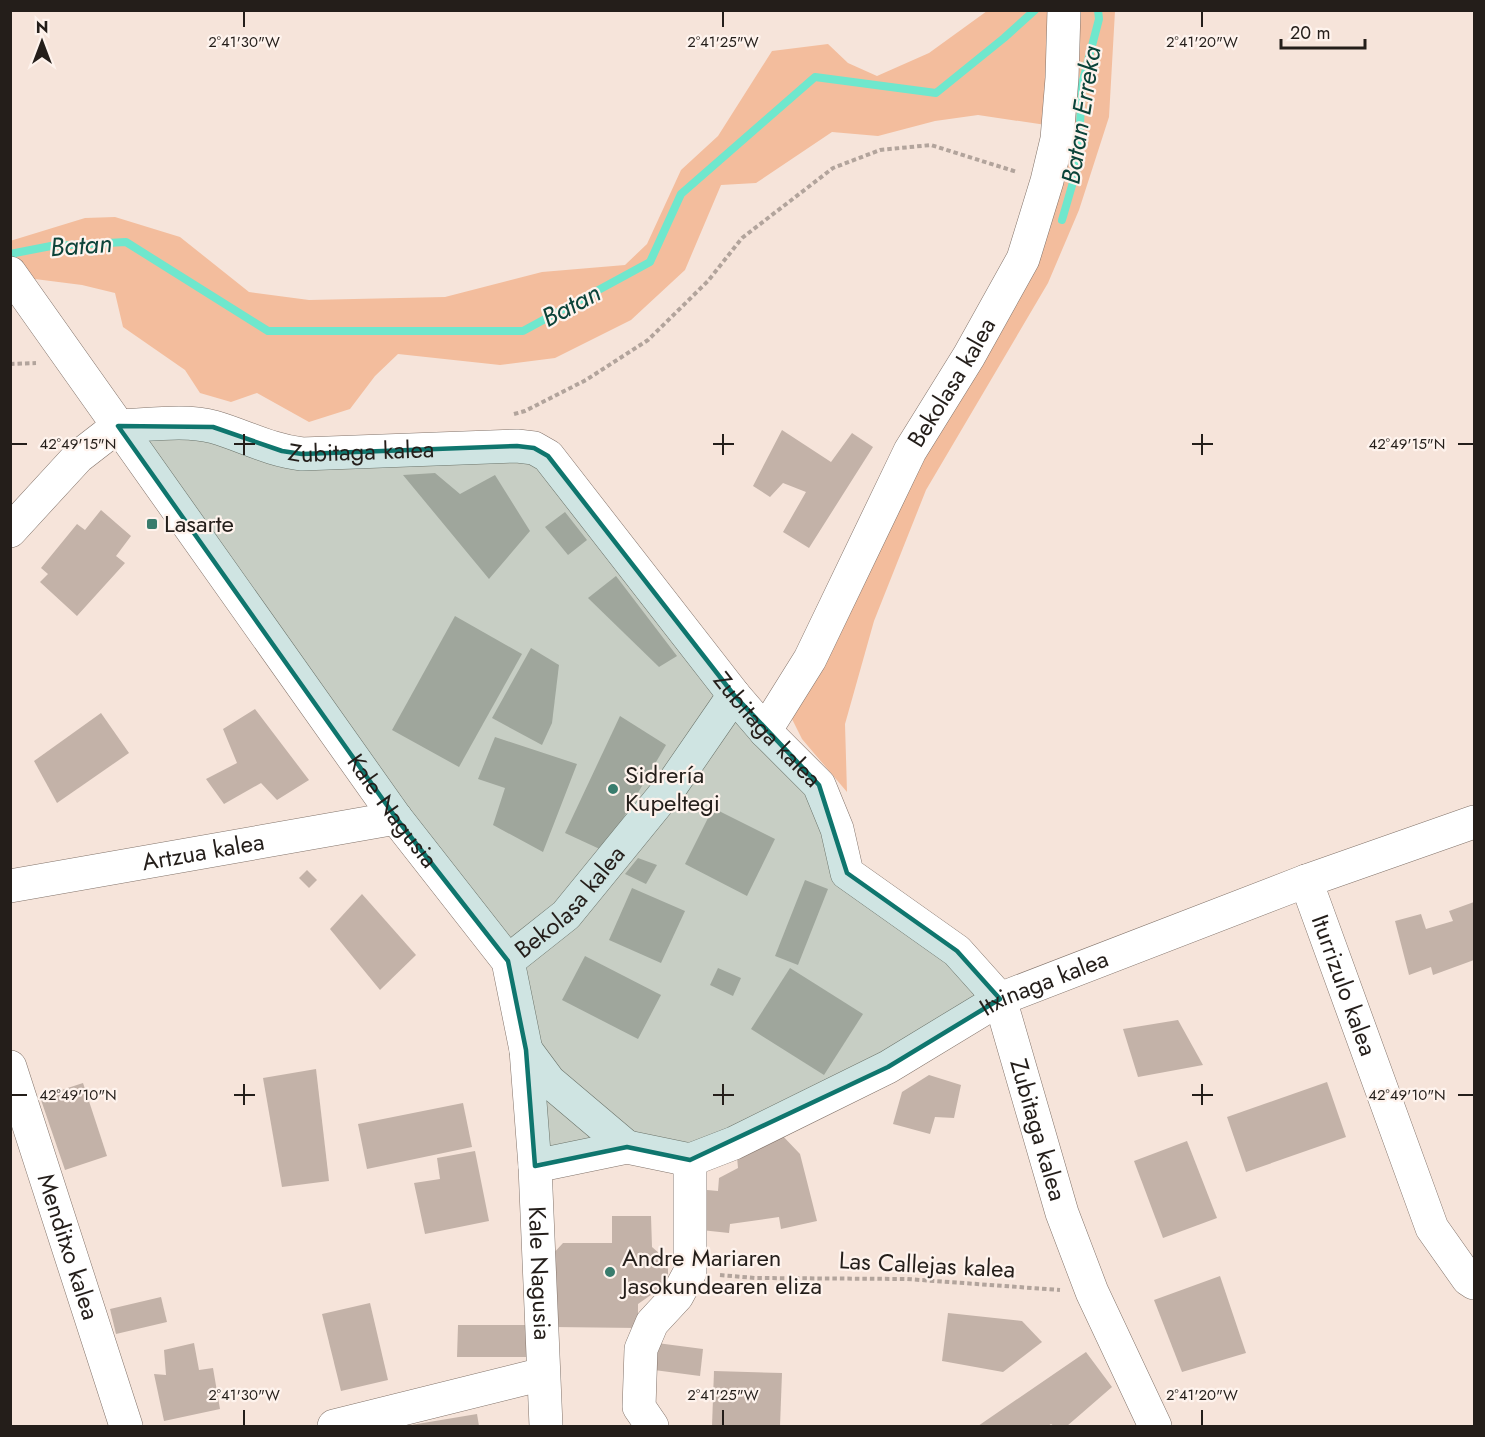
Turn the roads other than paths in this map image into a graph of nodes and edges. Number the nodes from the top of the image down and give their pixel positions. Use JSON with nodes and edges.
{"nodes":[{"id":1,"x":1064,"y":10,"type":"edge"},
{"id":2,"x":11,"y":273,"type":"edge"},
{"id":3,"x":118,"y":426,"type":"junction"},
{"id":4,"x":10,"y":531,"type":"edge"},
{"id":5,"x":734,"y":695,"type":"junction"},
{"id":6,"x":765,"y":731,"type":"junction"},
{"id":7,"x":396,"y":818,"type":"junction"},
{"id":8,"x":1474,"y":822,"type":"edge"},
{"id":9,"x":1306,"y":881,"type":"junction"},
{"id":10,"x":10,"y":886,"type":"edge"},
{"id":11,"x":508,"y":961,"type":"junction"},
{"id":12,"x":1000,"y":999,"type":"junction"},
{"id":13,"x":526,"y":1050,"type":"junction"},
{"id":14,"x":10,"y":1067,"type":"edge"},
{"id":15,"x":627,"y":1147,"type":"junction"},
{"id":16,"x":690,"y":1160,"type":"junction"},
{"id":17,"x":535,"y":1166,"type":"junction"},
{"id":18,"x":1474,"y":1282,"type":"edge"},
{"id":19,"x":543,"y":1374,"type":"junction"},
{"id":20,"x":126,"y":1426,"type":"edge"},
{"id":21,"x":334,"y":1426,"type":"edge"},
{"id":22,"x":546,"y":1426,"type":"edge"},
{"id":23,"x":652,"y":1426,"type":"edge"},
{"id":24,"x":1155,"y":1426,"type":"edge"}],
"edges":[{"from":1,"to":6,"type":"street","name":"Bekolasa kalea"},
{"from":2,"to":3,"type":"street","name":"Kale Nagusia"},
{"from":3,"to":4,"type":"street"},
{"from":3,"to":5,"type":"street","name":"Zubitaga kalea"},
{"from":3,"to":7,"type":"street","name":"Kale Nagusia"},
{"from":5,"to":6,"type":"street","name":"Zubitaga kalea"},
{"from":5,"to":11,"type":"street","name":"Bekolasa kalea"},
{"from":6,"to":12,"type":"street","name":"Zubitaga kalea"},
{"from":7,"to":10,"type":"street","name":"Artzua kalea"},
{"from":7,"to":11,"type":"street","name":"Kale Nagusia"},
{"from":8,"to":9,"type":"street","name":"Itxinaga kalea"},
{"from":9,"to":12,"type":"street","name":"Itxinaga kalea"},
{"from":9,"to":18,"type":"street","name":"Iturrizulo kalea"},
{"from":11,"to":13,"type":"street","name":"Kale Nagusia"},
{"from":12,"to":16,"type":"street","name":"Itxinaga kalea"},
{"from":12,"to":24,"type":"street","name":"Zubitaga kalea"},
{"from":13,"to":15,"type":"street"},
{"from":13,"to":17,"type":"street","name":"Kale Nagusia"},
{"from":14,"to":20,"type":"street","name":"Menditxo kalea"},
{"from":15,"to":16,"type":"street"},
{"from":15,"to":17,"type":"street"},
{"from":16,"to":23,"type":"street"},
{"from":17,"to":19,"type":"street","name":"Kale Nagusia"},
{"from":19,"to":21,"type":"street"},
{"from":19,"to":22,"type":"street","name":"Kale Nagusia"}]}
